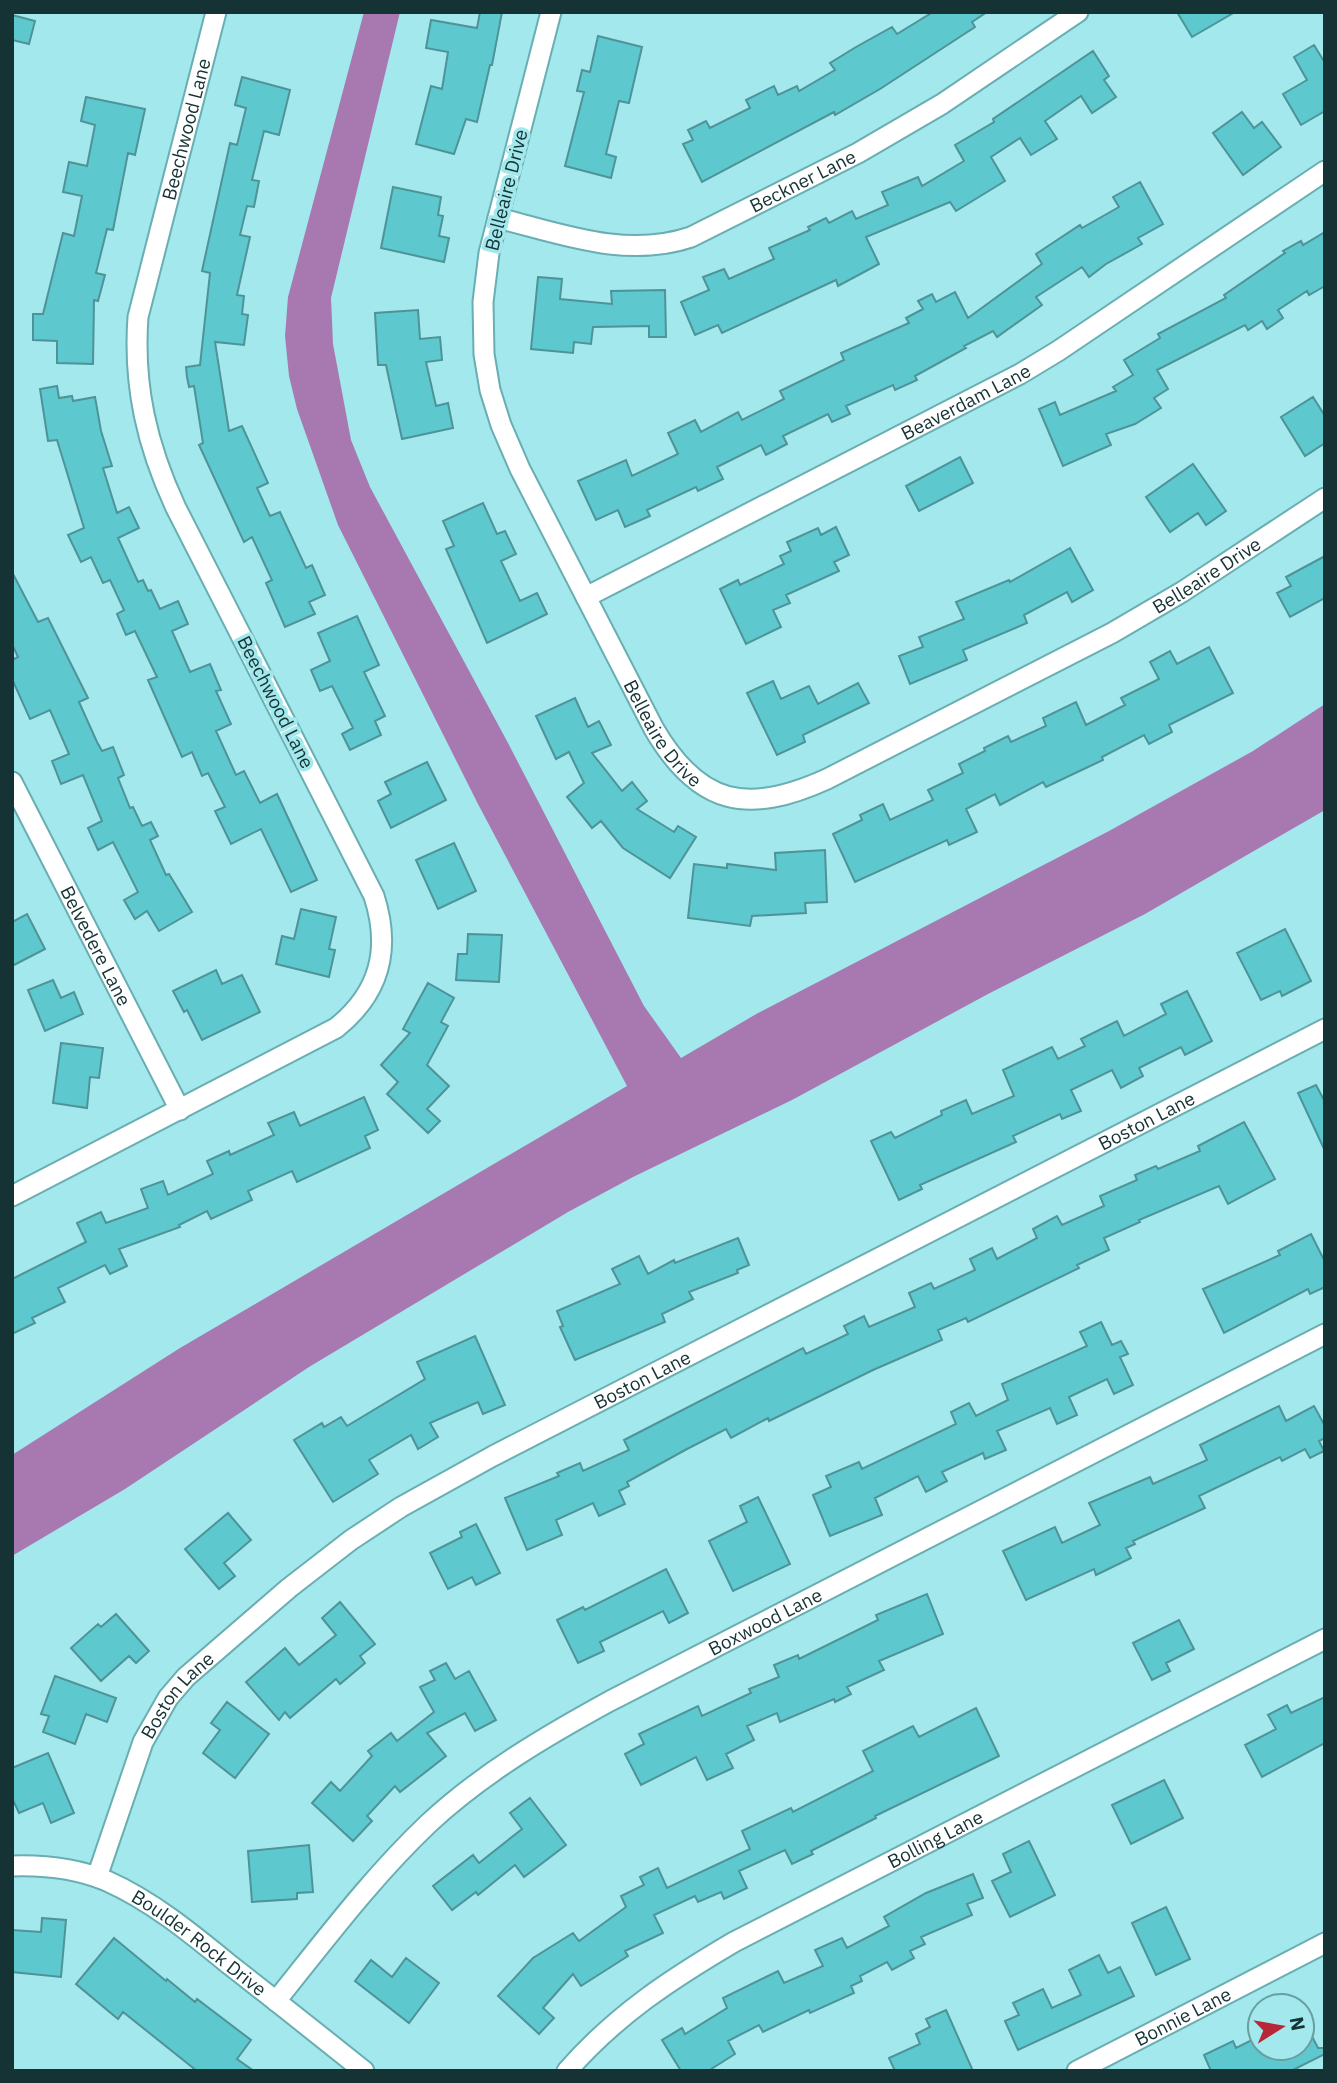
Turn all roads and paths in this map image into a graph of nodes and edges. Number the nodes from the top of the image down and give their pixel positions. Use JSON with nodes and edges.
{"nodes":[{"id":1,"x":216,"y":12,"type":"edge"},
{"id":2,"x":551,"y":12,"type":"edge"},
{"id":3,"x":1079,"y":12,"type":"edge"},
{"id":4,"x":1325,"y":171,"type":"edge"},
{"id":5,"x":498,"y":218,"type":"junction"},
{"id":6,"x":1325,"y":498,"type":"edge"},
{"id":7,"x":586,"y":597,"type":"junction"},
{"id":8,"x":12,"y":782,"type":"edge"},
{"id":9,"x":1325,"y":1029,"type":"edge"},
{"id":10,"x":180,"y":1110,"type":"junction"},
{"id":11,"x":12,"y":1196,"type":"edge"},
{"id":12,"x":1325,"y":1334,"type":"edge"},
{"id":13,"x":1325,"y":1639,"type":"edge"},
{"id":14,"x":12,"y":1866,"type":"edge"},
{"id":15,"x":97,"y":1877,"type":"junction"},
{"id":16,"x":1325,"y":1943,"type":"edge"},
{"id":17,"x":276,"y":2001,"type":"junction"},
{"id":18,"x":364,"y":2071,"type":"edge"},
{"id":19,"x":567,"y":2071,"type":"edge"},
{"id":20,"x":1077,"y":2071,"type":"edge"}],
"edges":[{"from":1,"to":10,"type":"street","name":"Beechwood Lane"},
{"from":2,"to":5,"type":"street","name":"Belleaire Drive"},
{"from":3,"to":5,"type":"street","name":"Beckner Lane"},
{"from":4,"to":7,"type":"street","name":"Beaverdam Lane"},
{"from":5,"to":7,"type":"street","name":"Belleaire Drive"},
{"from":6,"to":7,"type":"street","name":"Belleaire Drive"},
{"from":8,"to":10,"type":"street","name":"Belvedere Lane"},
{"from":9,"to":15,"type":"street","name":"Boston Lane"},
{"from":10,"to":11,"type":"street","name":"Beechwood Lane"},
{"from":12,"to":17,"type":"street","name":"Boxwood Lane"},
{"from":13,"to":19,"type":"street","name":"Bolling Lane"},
{"from":14,"to":15,"type":"street","name":"Boulder Rock Drive"},
{"from":15,"to":17,"type":"street","name":"Boulder Rock Drive"},
{"from":16,"to":20,"type":"street","name":"Bonnie Lane"},
{"from":17,"to":18,"type":"street","name":"Boulder Rock Drive"}]}
